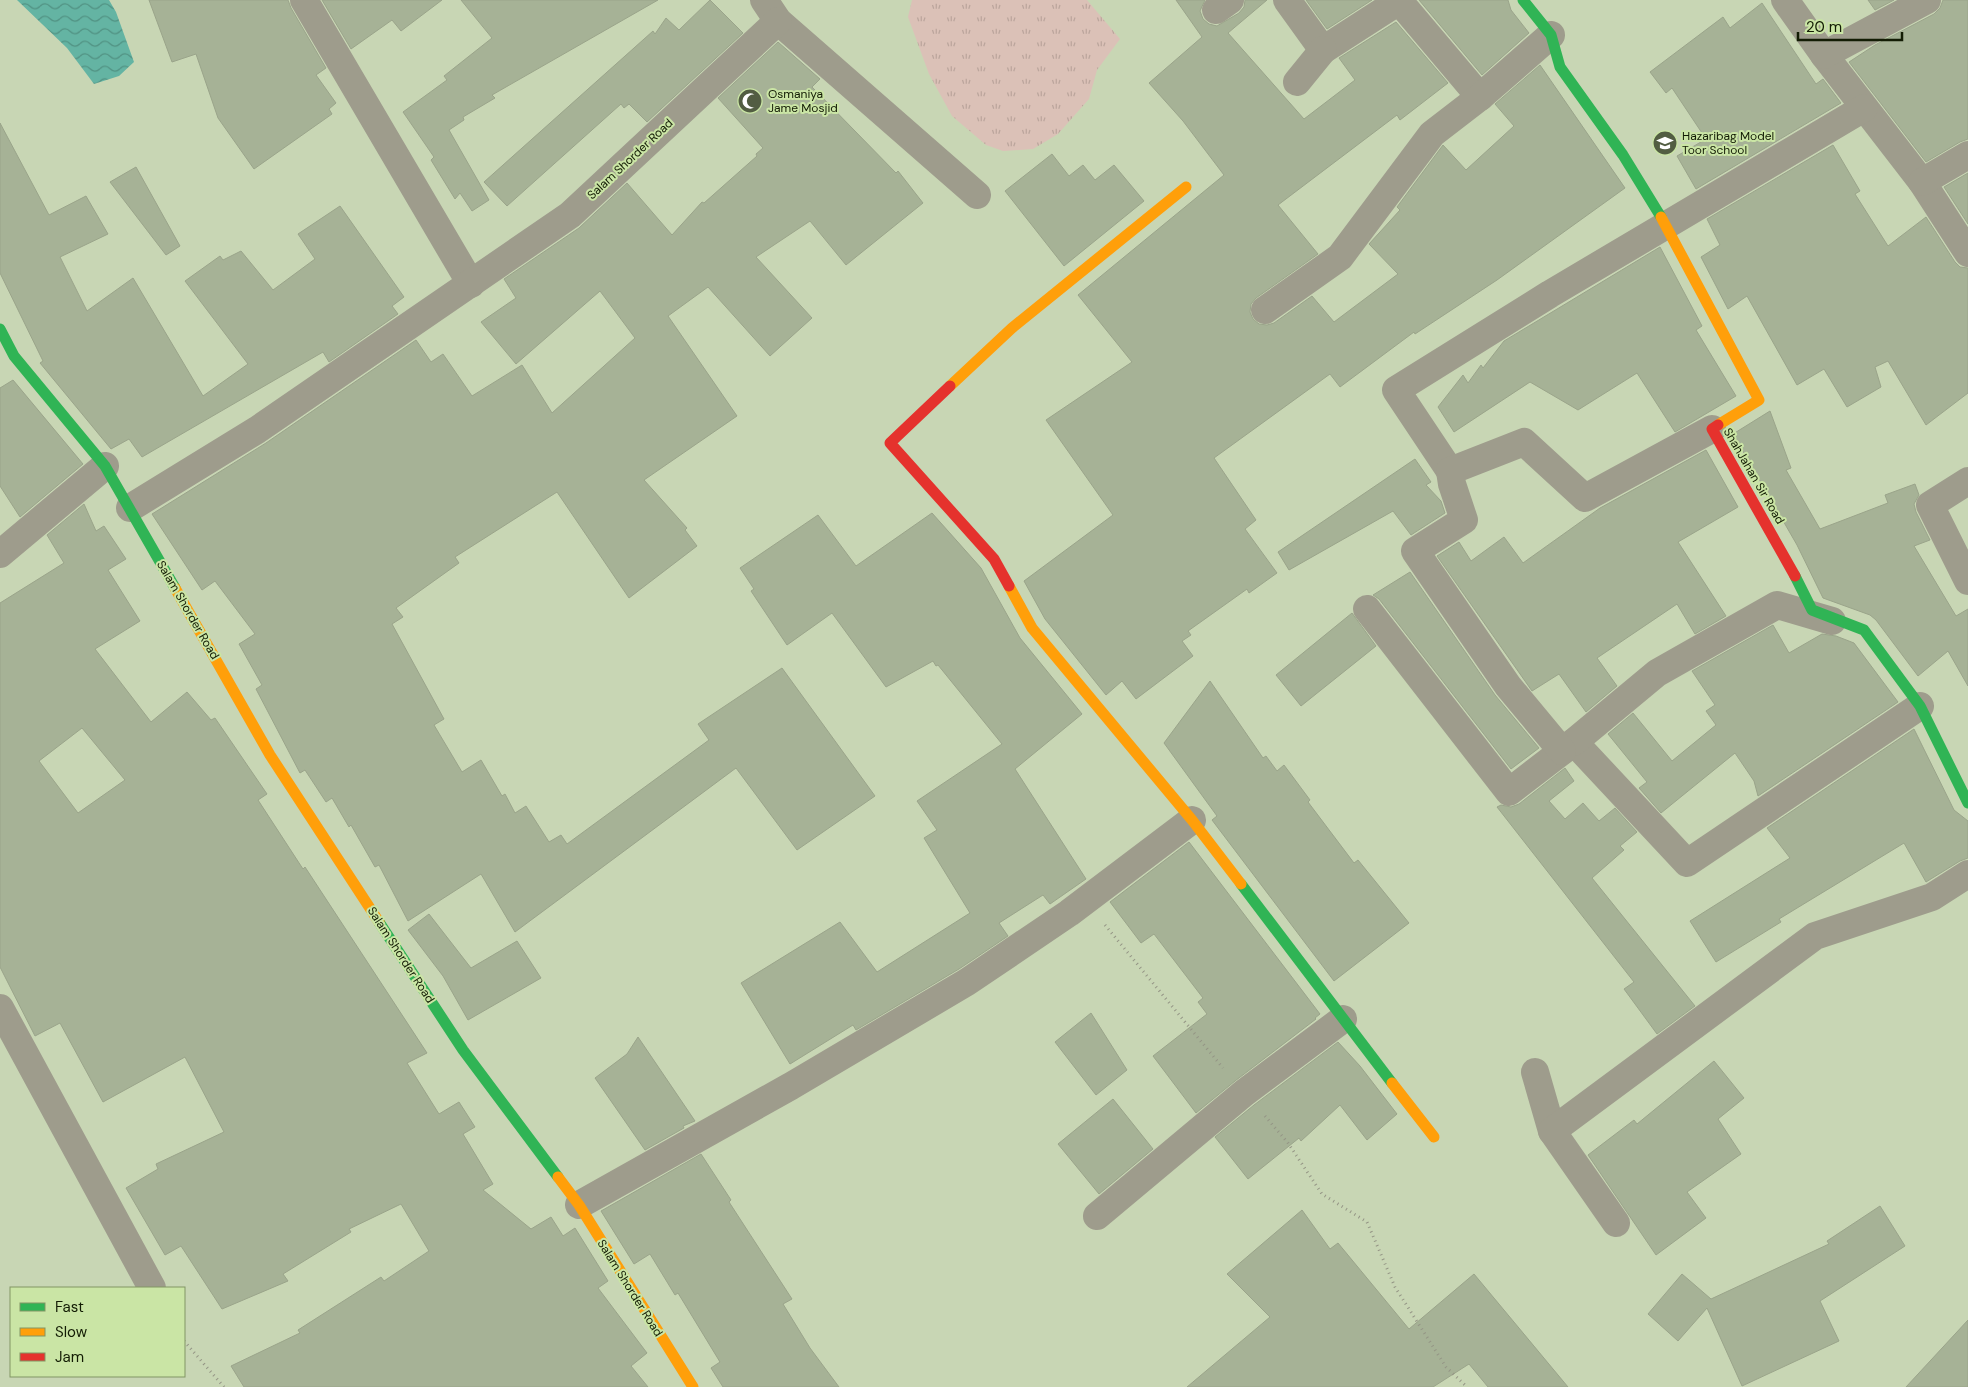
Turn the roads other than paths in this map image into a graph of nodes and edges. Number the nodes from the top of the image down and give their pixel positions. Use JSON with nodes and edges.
{"nodes":[{"id":1,"x":304,"y":0,"type":"edge"},
{"id":2,"x":1288,"y":0,"type":"edge"},
{"id":3,"x":1523,"y":0,"type":"edge"},
{"id":4,"x":1785,"y":0,"type":"edge"},
{"id":5,"x":1928,"y":0,"type":"edge"},
{"id":6,"x":1394,"y":2,"type":"edge"},
{"id":7,"x":771,"y":10,"type":"edge"},
{"id":8,"x":1551,"y":35,"type":"junction"},
{"id":9,"x":1323,"y":50,"type":"junction"},
{"id":10,"x":1824,"y":55,"type":"junction"},
{"id":11,"x":1297,"y":82,"type":"dead end"},
{"id":12,"x":1480,"y":98,"type":"junction"},
{"id":13,"x":1864,"y":108,"type":"junction"},
{"id":14,"x":1968,"y":154,"type":"edge"},
{"id":15,"x":1922,"y":182,"type":"junction"},
{"id":16,"x":1186,"y":187,"type":"dead end"},
{"id":17,"x":977,"y":195,"type":"dead end"},
{"id":18,"x":1666,"y":225,"type":"junction"},
{"id":19,"x":1968,"y":253,"type":"edge"},
{"id":20,"x":471,"y":284,"type":"junction"},
{"id":21,"x":1266,"y":310,"type":"dead end"},
{"id":22,"x":0,"y":328,"type":"edge"},
{"id":23,"x":7,"y":362,"type":"edge"},
{"id":24,"x":1712,"y":429,"type":"junction"},
{"id":25,"x":105,"y":466,"type":"junction"},
{"id":26,"x":1450,"y":471,"type":"junction"},
{"id":27,"x":1968,"y":481,"type":"edge"},
{"id":28,"x":130,"y":508,"type":"junction"},
{"id":29,"x":0,"y":554,"type":"edge"},
{"id":30,"x":1968,"y":581,"type":"edge"},
{"id":31,"x":1367,"y":609,"type":"dead end"},
{"id":32,"x":1864,"y":630,"type":"junction"},
{"id":33,"x":1920,"y":706,"type":"junction"},
{"id":34,"x":1568,"y":746,"type":"junction"},
{"id":35,"x":1968,"y":803,"type":"edge"},
{"id":36,"x":1192,"y":820,"type":"junction"},
{"id":37,"x":1968,"y":874,"type":"edge"},
{"id":38,"x":0,"y":1008,"type":"edge"},
{"id":39,"x":1343,"y":1019,"type":"junction"},
{"id":40,"x":1535,"y":1072,"type":"dead end"},
{"id":41,"x":1552,"y":1131,"type":"junction"},
{"id":42,"x":1434,"y":1137,"type":"dead end"},
{"id":43,"x":579,"y":1205,"type":"junction"},
{"id":44,"x":1097,"y":1216,"type":"dead end"},
{"id":45,"x":1616,"y":1223,"type":"dead end"},
{"id":46,"x":151,"y":1287,"type":"edge"},
{"id":47,"x":693,"y":1387,"type":"edge"}],
"edges":[{"from":1,"to":20,"type":"street"},
{"from":2,"to":9,"type":"street"},
{"from":3,"to":8,"type":"street","name":"ShahJahan Sir Road"},
{"from":4,"to":10,"type":"street"},
{"from":5,"to":10,"type":"street"},
{"from":6,"to":9,"type":"street"},
{"from":6,"to":12,"type":"street"},
{"from":7,"to":17,"type":"street","name":"Salam Shorder Road"},
{"from":7,"to":20,"type":"street","name":"Salam Shorder Road"},
{"from":8,"to":12,"type":"street"},
{"from":8,"to":18,"type":"street","name":"ShahJahan Sir Road"},
{"from":9,"to":11,"type":"street"},
{"from":10,"to":13,"type":"street"},
{"from":12,"to":21,"type":"street"},
{"from":13,"to":15,"type":"street"},
{"from":13,"to":18,"type":"street"},
{"from":14,"to":15,"type":"street"},
{"from":15,"to":19,"type":"street"},
{"from":16,"to":36,"type":"street"},
{"from":18,"to":24,"type":"street","name":"ShahJahan Sir Road"},
{"from":18,"to":26,"type":"street"},
{"from":20,"to":28,"type":"street","name":"Salam Shorder Road"},
{"from":22,"to":23,"type":"street","name":"Salam Shorder Road"},
{"from":23,"to":25,"type":"street","name":"Salam Shorder Road"},
{"from":24,"to":26,"type":"street"},
{"from":24,"to":32,"type":"street","name":"ShahJahan Sir Road"},
{"from":25,"to":28,"type":"street","name":"Salam Shorder Road"},
{"from":25,"to":29,"type":"street"},
{"from":26,"to":34,"type":"street"},
{"from":27,"to":30,"type":"street"},
{"from":28,"to":43,"type":"street","name":"Salam Shorder Road"},
{"from":31,"to":34,"type":"street"},
{"from":32,"to":33,"type":"street"},
{"from":32,"to":34,"type":"street"},
{"from":33,"to":34,"type":"street"},
{"from":33,"to":35,"type":"street"},
{"from":36,"to":39,"type":"street"},
{"from":36,"to":43,"type":"street"},
{"from":37,"to":41,"type":"street"},
{"from":38,"to":46,"type":"street"},
{"from":39,"to":42,"type":"street"},
{"from":39,"to":44,"type":"street"},
{"from":40,"to":41,"type":"street"},
{"from":41,"to":45,"type":"street"},
{"from":43,"to":47,"type":"street","name":"Salam Shorder Road"}]}
